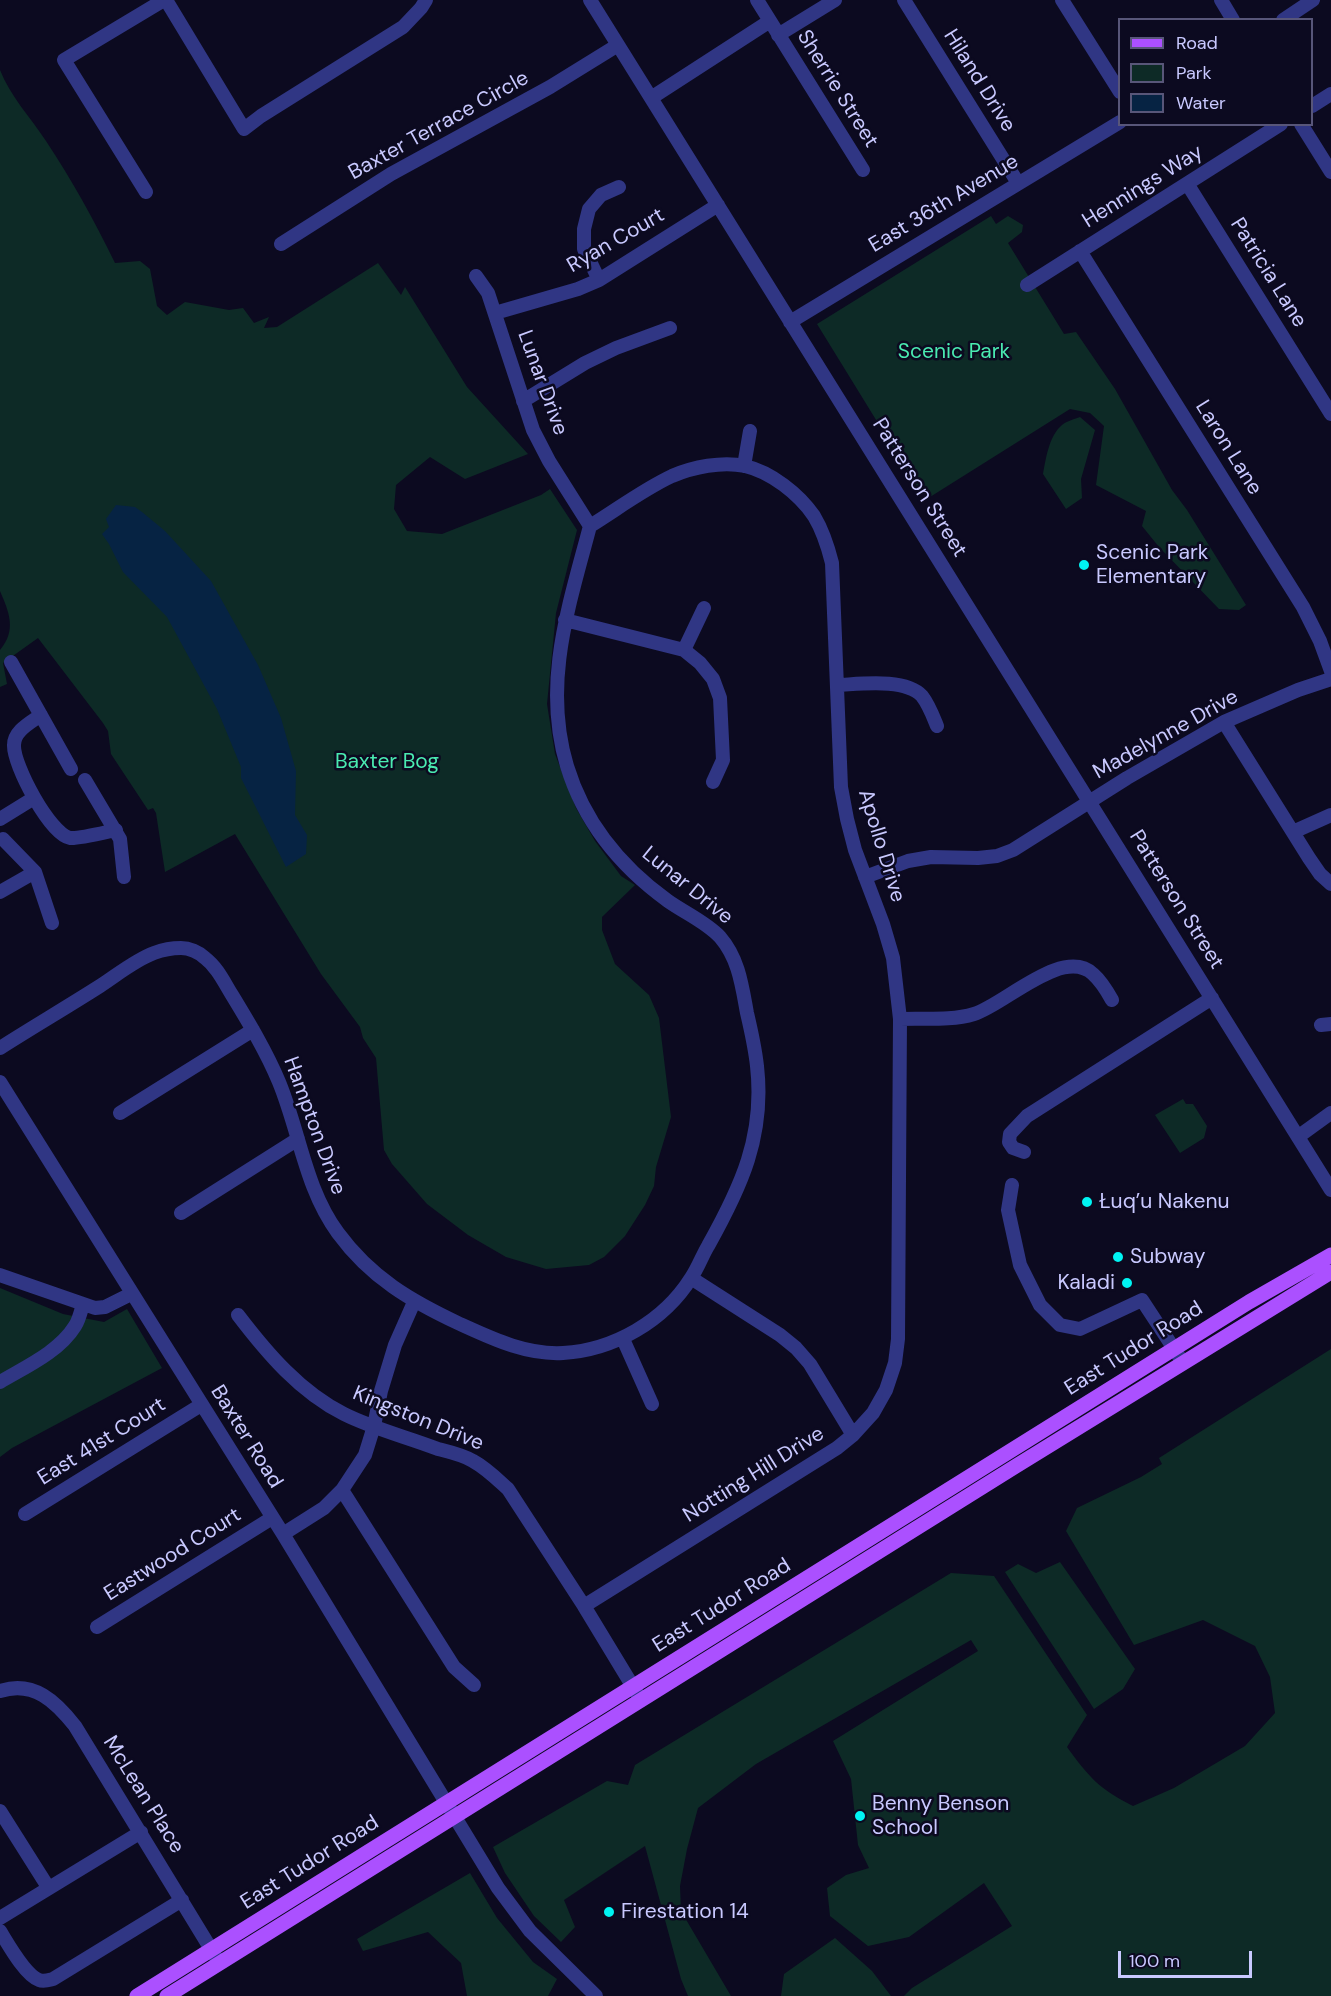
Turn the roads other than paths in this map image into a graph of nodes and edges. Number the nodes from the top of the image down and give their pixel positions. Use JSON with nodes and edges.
{"nodes":[{"id":1,"x":165,"y":0,"type":"edge"},
{"id":2,"x":426,"y":0,"type":"edge"},
{"id":3,"x":590,"y":0,"type":"edge"},
{"id":4,"x":757,"y":0,"type":"edge"},
{"id":5,"x":835,"y":0,"type":"edge"},
{"id":6,"x":904,"y":0,"type":"edge"},
{"id":7,"x":1062,"y":0,"type":"edge"},
{"id":8,"x":1221,"y":0,"type":"edge"},
{"id":9,"x":1313,"y":0,"type":"edge"},
{"id":10,"x":1232,"y":18,"type":"edge"},
{"id":11,"x":1286,"y":18,"type":"edge"},
{"id":12,"x":770,"y":21,"type":"junction"},
{"id":13,"x":778,"y":35,"type":"junction"},
{"id":14,"x":618,"y":45,"type":"junction"},
{"id":15,"x":1118,"y":90,"type":"edge"},
{"id":16,"x":1331,"y":94,"type":"edge"},
{"id":17,"x":651,"y":98,"type":"junction"},
{"id":18,"x":1313,"y":104,"type":"edge"},
{"id":19,"x":1118,"y":123,"type":"edge"},
{"id":20,"x":1278,"y":126,"type":"edge"},
{"id":21,"x":1302,"y":126,"type":"edge"},
{"id":22,"x":864,"y":170,"type":"dead end"},
{"id":23,"x":1331,"y":172,"type":"edge"},
{"id":24,"x":1018,"y":183,"type":"junction"},
{"id":25,"x":1188,"y":185,"type":"junction"},
{"id":26,"x":619,"y":187,"type":"dead end"},
{"id":27,"x":146,"y":192,"type":"dead end"},
{"id":28,"x":718,"y":205,"type":"junction"},
{"id":29,"x":281,"y":244,"type":"dead end"},
{"id":30,"x":1080,"y":251,"type":"junction"},
{"id":31,"x":476,"y":276,"type":"dead end"},
{"id":32,"x":599,"y":280,"type":"junction"},
{"id":33,"x":1027,"y":285,"type":"dead end"},
{"id":34,"x":495,"y":313,"type":"junction"},
{"id":35,"x":790,"y":322,"type":"junction"},
{"id":36,"x":670,"y":328,"type":"dead end"},
{"id":37,"x":523,"y":401,"type":"junction"},
{"id":38,"x":1331,"y":414,"type":"edge"},
{"id":39,"x":750,"y":431,"type":"dead end"},
{"id":40,"x":744,"y":466,"type":"junction"},
{"id":41,"x":590,"y":526,"type":"junction"},
{"id":42,"x":704,"y":608,"type":"dead end"},
{"id":43,"x":565,"y":620,"type":"junction"},
{"id":44,"x":684,"y":650,"type":"junction"},
{"id":45,"x":10,"y":662,"type":"dead end"},
{"id":46,"x":1331,"y":671,"type":"edge"},
{"id":47,"x":1331,"y":679,"type":"edge"},
{"id":48,"x":838,"y":685,"type":"junction"},
{"id":49,"x":41,"y":716,"type":"junction"},
{"id":50,"x":1224,"y":722,"type":"junction"},
{"id":51,"x":937,"y":726,"type":"dead end"},
{"id":52,"x":71,"y":769,"type":"dead end"},
{"id":53,"x":85,"y":780,"type":"dead end"},
{"id":54,"x":713,"y":782,"type":"dead end"},
{"id":55,"x":34,"y":798,"type":"junction"},
{"id":56,"x":1089,"y":802,"type":"junction"},
{"id":57,"x":1331,"y":815,"type":"edge"},
{"id":58,"x":0,"y":819,"type":"edge"},
{"id":59,"x":116,"y":830,"type":"junction"},
{"id":60,"x":1293,"y":832,"type":"junction"},
{"id":61,"x":3,"y":838,"type":"dead end"},
{"id":62,"x":35,"y":872,"type":"junction"},
{"id":63,"x":124,"y":877,"type":"dead end"},
{"id":64,"x":866,"y":877,"type":"junction"},
{"id":65,"x":1331,"y":884,"type":"edge"},
{"id":66,"x":0,"y":892,"type":"edge"},
{"id":67,"x":52,"y":923,"type":"dead end"},
{"id":68,"x":1212,"y":998,"type":"junction"},
{"id":69,"x":1112,"y":1000,"type":"dead end"},
{"id":70,"x":900,"y":1019,"type":"junction"},
{"id":71,"x":253,"y":1030,"type":"junction"},
{"id":72,"x":0,"y":1048,"type":"edge"},
{"id":73,"x":0,"y":1082,"type":"edge"},
{"id":74,"x":120,"y":1113,"type":"dead end"},
{"id":75,"x":1331,"y":1113,"type":"edge"},
{"id":76,"x":1299,"y":1136,"type":"junction"},
{"id":77,"x":298,"y":1139,"type":"junction"},
{"id":78,"x":1024,"y":1152,"type":"dead end"},
{"id":79,"x":1012,"y":1185,"type":"dead end"},
{"id":80,"x":1331,"y":1190,"type":"edge"},
{"id":81,"x":181,"y":1213,"type":"dead end"},
{"id":82,"x":1331,"y":1255,"type":"edge"},
{"id":83,"x":1331,"y":1272,"type":"edge"},
{"id":84,"x":0,"y":1275,"type":"edge"},
{"id":85,"x":691,"y":1278,"type":"junction"},
{"id":86,"x":131,"y":1294,"type":"junction"},
{"id":87,"x":414,"y":1302,"type":"junction"},
{"id":88,"x":83,"y":1304,"type":"junction"},
{"id":89,"x":238,"y":1315,"type":"dead end"},
{"id":90,"x":622,"y":1338,"type":"junction"},
{"id":91,"x":898,"y":1339,"type":"joint"},
{"id":92,"x":1174,"y":1349,"type":"junction"},
{"id":93,"x":1183,"y":1362,"type":"junction"},
{"id":94,"x":0,"y":1382,"type":"edge"},
{"id":95,"x":652,"y":1404,"type":"dead end"},
{"id":96,"x":201,"y":1405,"type":"junction"},
{"id":97,"x":374,"y":1426,"type":"junction"},
{"id":98,"x":853,"y":1435,"type":"junction"},
{"id":99,"x":342,"y":1490,"type":"junction"},
{"id":100,"x":25,"y":1514,"type":"dead end"},
{"id":101,"x":272,"y":1518,"type":"junction"},
{"id":102,"x":283,"y":1534,"type":"junction"},
{"id":103,"x":584,"y":1606,"type":"junction"},
{"id":104,"x":96,"y":1627,"type":"dead end"},
{"id":105,"x":474,"y":1685,"type":"dead end"},
{"id":106,"x":0,"y":1691,"type":"edge"},
{"id":107,"x":637,"y":1693,"type":"junction"},
{"id":108,"x":446,"y":1803,"type":"junction"},
{"id":109,"x":0,"y":1811,"type":"edge"},
{"id":110,"x":454,"y":1817,"type":"junction"},
{"id":111,"x":141,"y":1832,"type":"junction"},
{"id":112,"x":48,"y":1887,"type":"junction"},
{"id":113,"x":182,"y":1900,"type":"junction"},
{"id":114,"x":0,"y":1918,"type":"edge"},
{"id":115,"x":0,"y":1931,"type":"edge"},
{"id":116,"x":211,"y":1949,"type":"junction"},
{"id":117,"x":220,"y":1963,"type":"junction"},
{"id":118,"x":137,"y":1996,"type":"edge"},
{"id":119,"x":167,"y":1996,"type":"edge"},
{"id":120,"x":596,"y":1996,"type":"edge"}],
"edges":[{"from":1,"to":2,"type":"street"},
{"from":1,"to":27,"type":"street"},
{"from":3,"to":14,"type":"street","name":"Patterson Street"},
{"from":4,"to":12,"type":"street","name":"Sherrie Street"},
{"from":5,"to":13,"type":"street"},
{"from":6,"to":24,"type":"street","name":"Hiland Drive"},
{"from":7,"to":15,"type":"street"},
{"from":8,"to":10,"type":"street"},
{"from":9,"to":11,"type":"street"},
{"from":12,"to":13,"type":"street","name":"Sherrie Street"},
{"from":12,"to":17,"type":"street"},
{"from":13,"to":22,"type":"street","name":"Sherrie Street"},
{"from":14,"to":17,"type":"street","name":"Patterson Street"},
{"from":14,"to":29,"type":"street","name":"Baxter Terrace Circle"},
{"from":16,"to":18,"type":"street"},
{"from":17,"to":28,"type":"street","name":"Patterson Street"},
{"from":19,"to":24,"type":"street","name":"East 36th Avenue"},
{"from":20,"to":25,"type":"street","name":"Hennings Way"},
{"from":21,"to":23,"type":"street"},
{"from":24,"to":35,"type":"street","name":"East 36th Avenue"},
{"from":25,"to":30,"type":"street","name":"Hennings Way"},
{"from":25,"to":38,"type":"street","name":"Patricia Lane"},
{"from":26,"to":32,"type":"street"},
{"from":28,"to":32,"type":"street","name":"Ryan Court"},
{"from":28,"to":35,"type":"street","name":"Patterson Street"},
{"from":30,"to":33,"type":"street","name":"Hennings Way"},
{"from":30,"to":46,"type":"street","name":"Laron Lane"},
{"from":31,"to":34,"type":"street","name":"Lunar Drive"},
{"from":32,"to":34,"type":"street","name":"Ryan Court"},
{"from":34,"to":37,"type":"street","name":"Lunar Drive"},
{"from":35,"to":56,"type":"street","name":"Patterson Street"},
{"from":36,"to":37,"type":"street"},
{"from":37,"to":41,"type":"street","name":"Lunar Drive"},
{"from":39,"to":40,"type":"street"},
{"from":40,"to":41,"type":"street","name":"Apollo Drive"},
{"from":40,"to":48,"type":"street","name":"Apollo Drive"},
{"from":41,"to":43,"type":"street","name":"Lunar Drive"},
{"from":42,"to":44,"type":"street"},
{"from":43,"to":44,"type":"street"},
{"from":43,"to":85,"type":"street","name":"Lunar Drive"},
{"from":44,"to":54,"type":"street"},
{"from":45,"to":49,"type":"street"},
{"from":47,"to":50,"type":"street","name":"Madelynne Drive"},
{"from":48,"to":51,"type":"street"},
{"from":48,"to":64,"type":"street","name":"Apollo Drive"},
{"from":49,"to":52,"type":"street"},
{"from":49,"to":55,"type":"street"},
{"from":50,"to":56,"type":"street","name":"Madelynne Drive"},
{"from":50,"to":60,"type":"street"},
{"from":53,"to":59,"type":"street"},
{"from":55,"to":58,"type":"street"},
{"from":55,"to":59,"type":"street"},
{"from":56,"to":64,"type":"street","name":"Madelynne Drive"},
{"from":56,"to":68,"type":"street","name":"Patterson Street"},
{"from":57,"to":60,"type":"street"},
{"from":59,"to":63,"type":"street"},
{"from":60,"to":65,"type":"street"},
{"from":61,"to":62,"type":"street"},
{"from":62,"to":66,"type":"street"},
{"from":62,"to":67,"type":"street"},
{"from":64,"to":70,"type":"street","name":"Apollo Drive"},
{"from":68,"to":76,"type":"street","name":"Patterson Street"},
{"from":68,"to":78,"type":"street","name":"Patterson Street"},
{"from":69,"to":70,"type":"street"},
{"from":70,"to":91,"type":"street","name":"Apollo Drive"},
{"from":71,"to":72,"type":"street","name":"Hampton Drive"},
{"from":71,"to":74,"type":"street"},
{"from":71,"to":77,"type":"street","name":"Hampton Drive"},
{"from":73,"to":86,"type":"street","name":"Baxter Road"},
{"from":75,"to":76,"type":"street"},
{"from":76,"to":80,"type":"street","name":"Patterson Street"},
{"from":77,"to":81,"type":"street"},
{"from":77,"to":87,"type":"street","name":"Hampton Drive"},
{"from":79,"to":92,"type":"street"},
{"from":82,"to":92,"type":"main road","name":"East Tudor Road"},
{"from":83,"to":93,"type":"main road","name":"East Tudor Road"},
{"from":84,"to":88,"type":"street"},
{"from":85,"to":90,"type":"street","name":"Lunar Drive"},
{"from":85,"to":98,"type":"street"},
{"from":86,"to":88,"type":"street"},
{"from":86,"to":96,"type":"street","name":"Baxter Road"},
{"from":87,"to":90,"type":"street","name":"Hampton Drive"},
{"from":87,"to":97,"type":"street"},
{"from":88,"to":94,"type":"street"},
{"from":89,"to":97,"type":"street","name":"Kingston Drive"},
{"from":90,"to":95,"type":"street"},
{"from":91,"to":98,"type":"street","name":"Notting Hill Drive"},
{"from":92,"to":93,"type":"street"},
{"from":92,"to":107,"type":"main road","name":"East Tudor Road"},
{"from":93,"to":107,"type":"main road","name":"East Tudor Road"},
{"from":96,"to":100,"type":"street","name":"East 41st Court"},
{"from":96,"to":101,"type":"street","name":"Baxter Road"},
{"from":97,"to":99,"type":"street"},
{"from":97,"to":103,"type":"street","name":"Kingston Drive"},
{"from":98,"to":103,"type":"street","name":"Notting Hill Drive"},
{"from":99,"to":102,"type":"street"},
{"from":99,"to":105,"type":"street"},
{"from":101,"to":102,"type":"street","name":"Baxter Road"},
{"from":101,"to":104,"type":"street","name":"Eastwood Court"},
{"from":102,"to":108,"type":"street","name":"Baxter Road"},
{"from":103,"to":107,"type":"street","name":"Kingston Drive"},
{"from":106,"to":111,"type":"street","name":"McLean Place"},
{"from":107,"to":108,"type":"main road","name":"East Tudor Road"},
{"from":107,"to":110,"type":"main road","name":"East Tudor Road"},
{"from":108,"to":110,"type":"street","name":"Baxter Road"},
{"from":108,"to":116,"type":"main road","name":"East Tudor Road"},
{"from":109,"to":112,"type":"street"},
{"from":110,"to":117,"type":"main road","name":"East Tudor Road"},
{"from":110,"to":120,"type":"street","name":"Baxter Road"},
{"from":111,"to":112,"type":"street"},
{"from":111,"to":113,"type":"street","name":"McLean Place"},
{"from":112,"to":114,"type":"street"},
{"from":113,"to":115,"type":"street"},
{"from":113,"to":116,"type":"street","name":"McLean Place"},
{"from":116,"to":117,"type":"street","name":"McLean Place"},
{"from":116,"to":118,"type":"main road","name":"East Tudor Road"},
{"from":117,"to":119,"type":"main road","name":"East Tudor Road"}]}
